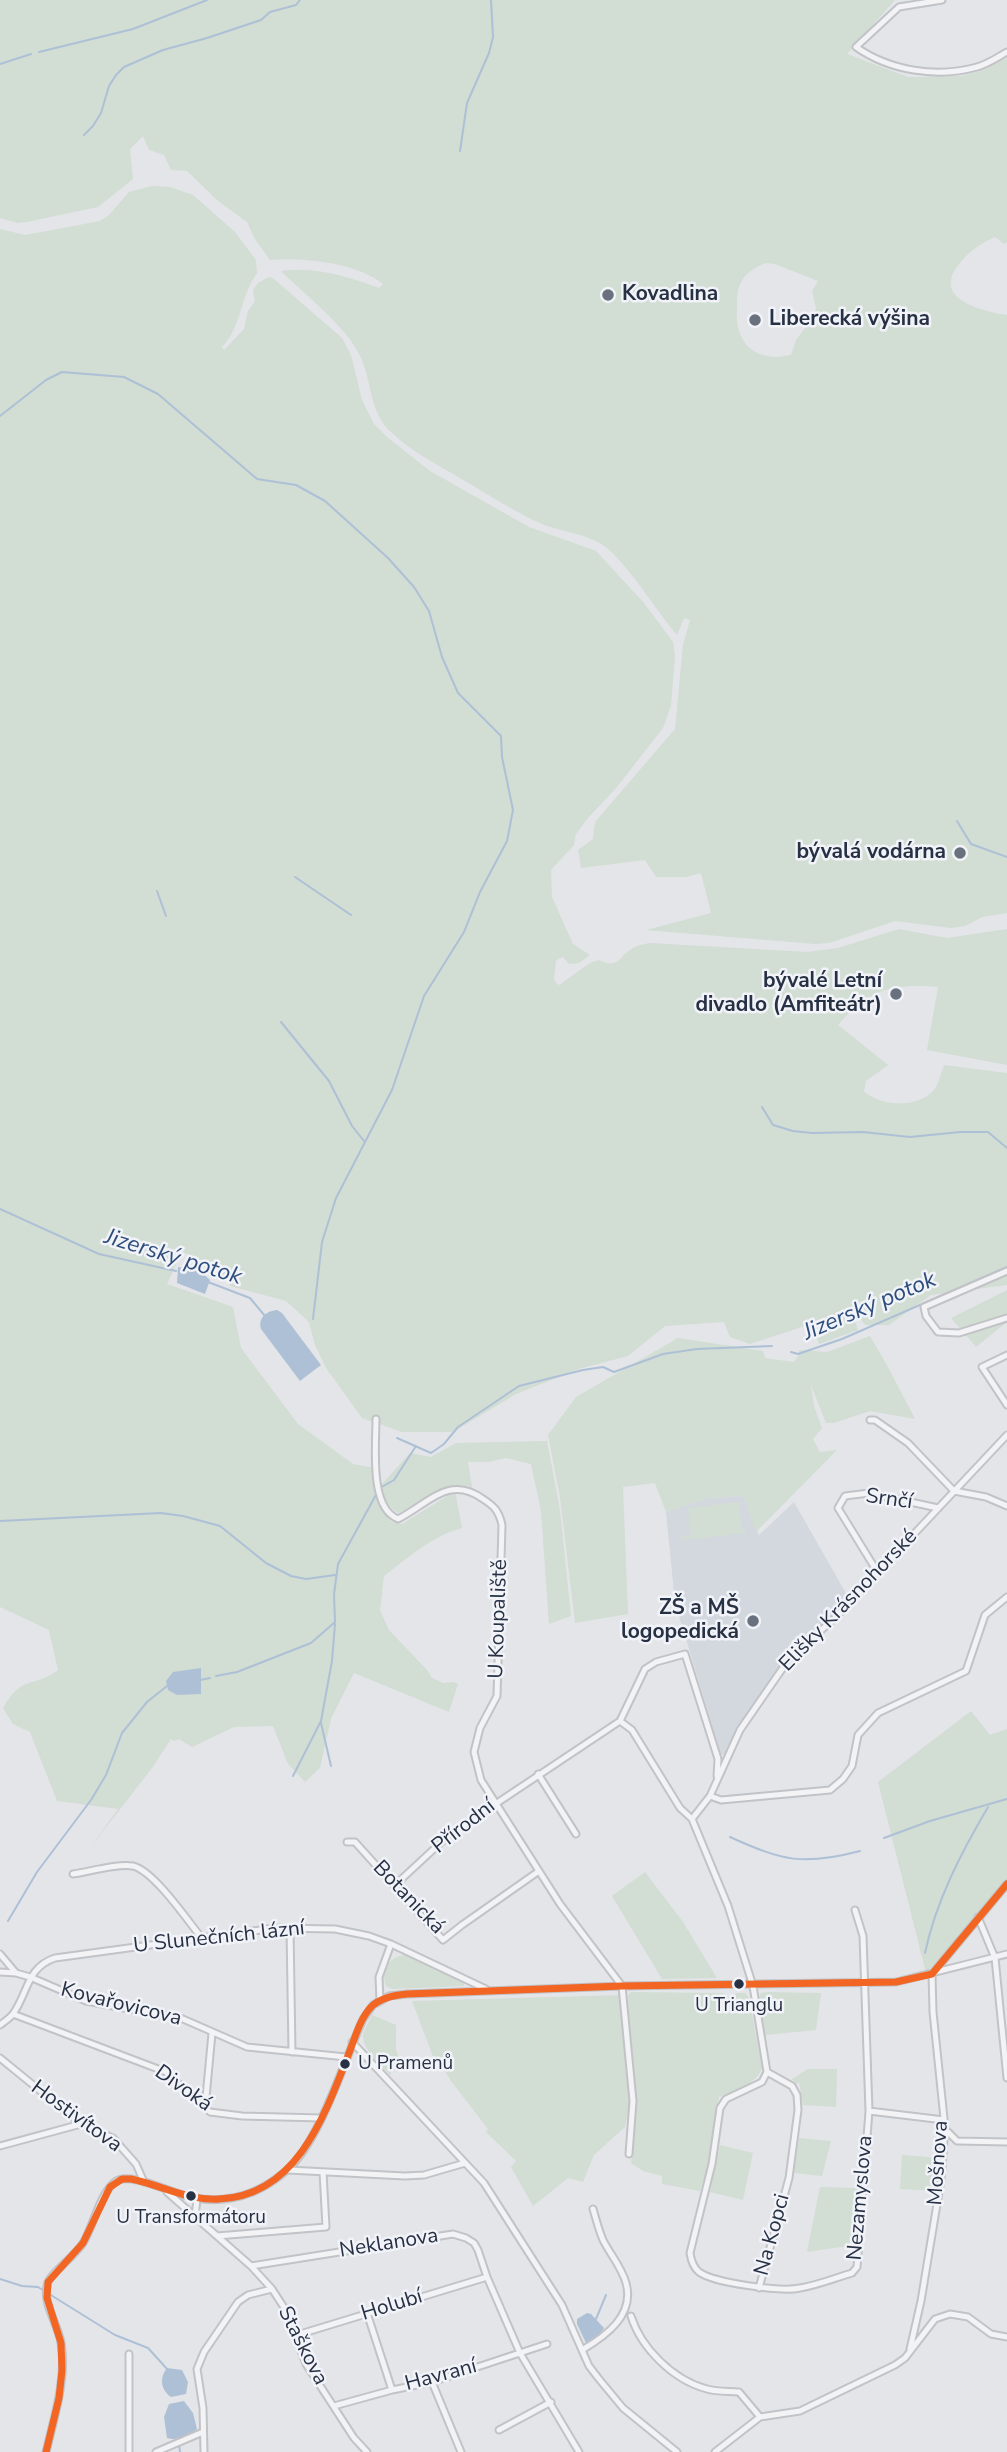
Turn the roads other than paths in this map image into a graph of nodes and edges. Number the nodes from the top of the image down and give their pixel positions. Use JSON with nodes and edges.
{"nodes":[{"id":1,"x":942,"y":0,"type":"edge"},
{"id":2,"x":1007,"y":52,"type":"edge"},
{"id":3,"x":1007,"y":1271,"type":"edge"},
{"id":4,"x":1007,"y":1318,"type":"edge"},
{"id":5,"x":1007,"y":1355,"type":"edge"},
{"id":6,"x":1007,"y":1405,"type":"edge"},
{"id":7,"x":870,"y":1420,"type":"dead end"},
{"id":8,"x":376,"y":1421,"type":"dead end"},
{"id":9,"x":1007,"y":1435,"type":"edge"},
{"id":10,"x":954,"y":1491,"type":"junction"},
{"id":11,"x":1007,"y":1506,"type":"edge"},
{"id":12,"x":938,"y":1508,"type":"junction"},
{"id":13,"x":878,"y":1573,"type":"junction"},
{"id":14,"x":1007,"y":1597,"type":"edge"},
{"id":15,"x":620,"y":1721,"type":"junction"},
{"id":16,"x":538,"y":1774,"type":"junction"},
{"id":17,"x":717,"y":1782,"type":"junction"},
{"id":18,"x":710,"y":1796,"type":"junction"},
{"id":19,"x":494,"y":1803,"type":"junction"},
{"id":20,"x":692,"y":1819,"type":"junction"},
{"id":21,"x":576,"y":1834,"type":"dead end"},
{"id":22,"x":347,"y":1842,"type":"dead end"},
{"id":23,"x":539,"y":1871,"type":"junction"},
{"id":24,"x":72,"y":1874,"type":"dead end"},
{"id":25,"x":1007,"y":1884,"type":"edge"},
{"id":26,"x":394,"y":1886,"type":"junction"},
{"id":27,"x":855,"y":1910,"type":"dead end"},
{"id":28,"x":978,"y":1917,"type":"junction"},
{"id":29,"x":290,"y":1928,"type":"junction"},
{"id":30,"x":201,"y":1937,"type":"junction"},
{"id":31,"x":391,"y":1944,"type":"junction"},
{"id":32,"x":0,"y":1954,"type":"edge"},
{"id":33,"x":1007,"y":1954,"type":"edge"},
{"id":34,"x":995,"y":1958,"type":"junction"},
{"id":35,"x":0,"y":1972,"type":"edge"},
{"id":36,"x":16,"y":1973,"type":"junction"},
{"id":37,"x":932,"y":1974,"type":"junction"},
{"id":38,"x":30,"y":1977,"type":"junction"},
{"id":39,"x":866,"y":1984,"type":"junction"},
{"id":40,"x":622,"y":1986,"type":"junction"},
{"id":41,"x":753,"y":1986,"type":"junction"},
{"id":42,"x":487,"y":1990,"type":"junction"},
{"id":43,"x":380,"y":2001,"type":"junction"},
{"id":44,"x":13,"y":2014,"type":"junction"},
{"id":45,"x":0,"y":2025,"type":"edge"},
{"id":46,"x":212,"y":2033,"type":"junction"},
{"id":47,"x":352,"y":2042,"type":"junction"},
{"id":48,"x":292,"y":2052,"type":"junction"},
{"id":49,"x":346,"y":2057,"type":"junction"},
{"id":50,"x":0,"y":2058,"type":"edge"},
{"id":51,"x":767,"y":2072,"type":"junction"},
{"id":52,"x":1007,"y":2078,"type":"edge"},
{"id":53,"x":205,"y":2108,"type":"junction"},
{"id":54,"x":869,"y":2111,"type":"junction"},
{"id":55,"x":321,"y":2118,"type":"junction"},
{"id":56,"x":944,"y":2120,"type":"junction"},
{"id":57,"x":81,"y":2124,"type":"junction"},
{"id":58,"x":945,"y":2128,"type":"junction"},
{"id":59,"x":1007,"y":2142,"type":"edge"},
{"id":60,"x":0,"y":2146,"type":"edge"},
{"id":61,"x":629,"y":2154,"type":"dead end"},
{"id":62,"x":465,"y":2163,"type":"junction"},
{"id":63,"x":287,"y":2170,"type":"junction"},
{"id":64,"x":323,"y":2172,"type":"junction"},
{"id":65,"x":144,"y":2182,"type":"junction"},
{"id":66,"x":167,"y":2191,"type":"junction"},
{"id":67,"x":197,"y":2199,"type":"junction"},
{"id":68,"x":593,"y":2209,"type":"dead end"},
{"id":69,"x":195,"y":2217,"type":"junction"},
{"id":70,"x":217,"y":2236,"type":"junction"},
{"id":71,"x":251,"y":2266,"type":"junction"},
{"id":72,"x":487,"y":2277,"type":"junction"},
{"id":73,"x":759,"y":2288,"type":"junction"},
{"id":74,"x":272,"y":2289,"type":"junction"},
{"id":75,"x":919,"y":2312,"type":"junction"},
{"id":76,"x":367,"y":2313,"type":"junction"},
{"id":77,"x":631,"y":2316,"type":"dead end"},
{"id":78,"x":935,"y":2319,"type":"junction"},
{"id":79,"x":297,"y":2335,"type":"junction"},
{"id":80,"x":1007,"y":2337,"type":"edge"},
{"id":81,"x":547,"y":2344,"type":"dead end"},
{"id":82,"x":911,"y":2349,"type":"junction"},
{"id":83,"x":582,"y":2350,"type":"junction"},
{"id":84,"x":520,"y":2353,"type":"junction"},
{"id":85,"x":129,"y":2354,"type":"dead end"},
{"id":86,"x":432,"y":2382,"type":"junction"},
{"id":87,"x":392,"y":2390,"type":"junction"},
{"id":88,"x":551,"y":2402,"type":"junction"},
{"id":89,"x":334,"y":2406,"type":"junction"},
{"id":90,"x":760,"y":2417,"type":"junction"},
{"id":91,"x":499,"y":2430,"type":"dead end"},
{"id":92,"x":203,"y":2432,"type":"junction"},
{"id":93,"x":46,"y":2452,"type":"edge"},
{"id":94,"x":129,"y":2452,"type":"edge"},
{"id":95,"x":156,"y":2452,"type":"edge"},
{"id":96,"x":204,"y":2452,"type":"edge"},
{"id":97,"x":367,"y":2452,"type":"edge"},
{"id":98,"x":461,"y":2452,"type":"edge"},
{"id":99,"x":578,"y":2452,"type":"edge"},
{"id":100,"x":677,"y":2452,"type":"edge"},
{"id":101,"x":715,"y":2452,"type":"edge"}],
"edges":[{"from":1,"to":2,"type":"street"},
{"from":3,"to":4,"type":"street"},
{"from":5,"to":6,"type":"street"},
{"from":7,"to":10,"type":"street"},
{"from":8,"to":19,"type":"street","name":"U Koupaliště"},
{"from":9,"to":10,"type":"street","name":"Elišky Krásnohorské"},
{"from":10,"to":11,"type":"street"},
{"from":10,"to":12,"type":"street","name":"Elišky Krásnohorské"},
{"from":12,"to":13,"type":"street","name":"Elišky Krásnohorské"},
{"from":12,"to":13,"type":"street","name":"Srnčí"},
{"from":13,"to":17,"type":"street","name":"Elišky Krásnohorské"},
{"from":14,"to":18,"type":"street"},
{"from":15,"to":16,"type":"street","name":"Přírodní"},
{"from":15,"to":17,"type":"street"},
{"from":15,"to":20,"type":"street"},
{"from":16,"to":19,"type":"street","name":"Přírodní"},
{"from":16,"to":21,"type":"street"},
{"from":17,"to":18,"type":"street","name":"Elišky Krásnohorské"},
{"from":18,"to":20,"type":"street","name":"Elišky Krásnohorské"},
{"from":19,"to":23,"type":"street","name":"U Koupaliště"},
{"from":19,"to":26,"type":"street","name":"Přírodní"},
{"from":20,"to":41,"type":"street"},
{"from":22,"to":26,"type":"street","name":"Botanická"},
{"from":23,"to":26,"type":"street","name":"Botanická"},
{"from":23,"to":40,"type":"street","name":"U Koupaliště"},
{"from":24,"to":30,"type":"street"},
{"from":25,"to":28,"type":"street"},
{"from":27,"to":39,"type":"street","name":"Nezamyslova"},
{"from":28,"to":34,"type":"street"},
{"from":28,"to":37,"type":"street"},
{"from":29,"to":30,"type":"street","name":"U Slunečních lázní"},
{"from":29,"to":31,"type":"street","name":"U Slunečních lázní"},
{"from":29,"to":48,"type":"street"},
{"from":30,"to":38,"type":"street","name":"U Slunečních lázní"},
{"from":31,"to":42,"type":"street","name":"U Slunečních lázní"},
{"from":31,"to":43,"type":"street"},
{"from":32,"to":36,"type":"street"},
{"from":33,"to":34,"type":"street"},
{"from":34,"to":37,"type":"street"},
{"from":34,"to":52,"type":"street"},
{"from":35,"to":36,"type":"street","name":"Kovařovicova"},
{"from":36,"to":38,"type":"street","name":"Kovařovicova"},
{"from":37,"to":39,"type":"street"},
{"from":37,"to":56,"type":"street","name":"Mošnova"},
{"from":38,"to":44,"type":"street"},
{"from":38,"to":46,"type":"street","name":"Kovařovicova"},
{"from":39,"to":41,"type":"street"},
{"from":39,"to":54,"type":"street","name":"Nezamyslova"},
{"from":40,"to":41,"type":"street"},
{"from":40,"to":42,"type":"street"},
{"from":40,"to":61,"type":"street"},
{"from":41,"to":51,"type":"street"},
{"from":42,"to":43,"type":"street"},
{"from":43,"to":47,"type":"street"},
{"from":44,"to":45,"type":"street"},
{"from":44,"to":53,"type":"street","name":"Divoká"},
{"from":46,"to":48,"type":"street","name":"Kovařovicova"},
{"from":46,"to":53,"type":"street"},
{"from":47,"to":49,"type":"street"},
{"from":47,"to":62,"type":"street"},
{"from":48,"to":49,"type":"street","name":"Kovařovicova"},
{"from":49,"to":55,"type":"street"},
{"from":50,"to":57,"type":"street","name":"Hostivítova"},
{"from":51,"to":73,"type":"street","name":"Na Kopci"},
{"from":51,"to":73,"type":"street","name":"Na Kopci"},
{"from":53,"to":55,"type":"street","name":"Divoká"},
{"from":54,"to":56,"type":"street","name":"Nezamyslova"},
{"from":54,"to":73,"type":"street","name":"Nezamyslova"},
{"from":55,"to":63,"type":"street"},
{"from":56,"to":58,"type":"street","name":"Mošnova"},
{"from":57,"to":60,"type":"street"},
{"from":57,"to":65,"type":"street","name":"Hostivítova"},
{"from":58,"to":59,"type":"street"},
{"from":58,"to":75,"type":"street","name":"Mošnova"},
{"from":62,"to":64,"type":"street"},
{"from":62,"to":83,"type":"street"},
{"from":63,"to":64,"type":"street"},
{"from":63,"to":67,"type":"street"},
{"from":64,"to":70,"type":"street"},
{"from":65,"to":66,"type":"street"},
{"from":65,"to":93,"type":"street"},
{"from":66,"to":67,"type":"street"},
{"from":66,"to":69,"type":"street","name":"Staškova"},
{"from":67,"to":69,"type":"street"},
{"from":68,"to":83,"type":"street"},
{"from":69,"to":70,"type":"street","name":"Staškova"},
{"from":70,"to":71,"type":"street","name":"Staškova"},
{"from":71,"to":72,"type":"street","name":"Neklanova"},
{"from":71,"to":74,"type":"street","name":"Staškova"},
{"from":72,"to":76,"type":"street","name":"Holubí"},
{"from":72,"to":84,"type":"street","name":"Neklanova"},
{"from":74,"to":79,"type":"street","name":"Staškova"},
{"from":74,"to":92,"type":"street"},
{"from":75,"to":78,"type":"street"},
{"from":75,"to":82,"type":"street","name":"Mošnova"},
{"from":76,"to":79,"type":"street","name":"Holubí"},
{"from":76,"to":87,"type":"street"},
{"from":77,"to":90,"type":"street"},
{"from":78,"to":80,"type":"street"},
{"from":78,"to":82,"type":"street"},
{"from":79,"to":89,"type":"street","name":"Staškova"},
{"from":81,"to":84,"type":"street","name":"Havraní"},
{"from":82,"to":90,"type":"street"},
{"from":83,"to":100,"type":"street"},
{"from":84,"to":86,"type":"street","name":"Havraní"},
{"from":84,"to":88,"type":"street","name":"Neklanova"},
{"from":85,"to":94,"type":"street"},
{"from":86,"to":87,"type":"street","name":"Havraní"},
{"from":86,"to":98,"type":"street"},
{"from":87,"to":89,"type":"street","name":"Havraní"},
{"from":88,"to":91,"type":"street"},
{"from":88,"to":99,"type":"street","name":"Neklanova"},
{"from":89,"to":97,"type":"street","name":"Staškova"},
{"from":90,"to":101,"type":"street"},
{"from":92,"to":95,"type":"street"},
{"from":92,"to":96,"type":"street"}]}
